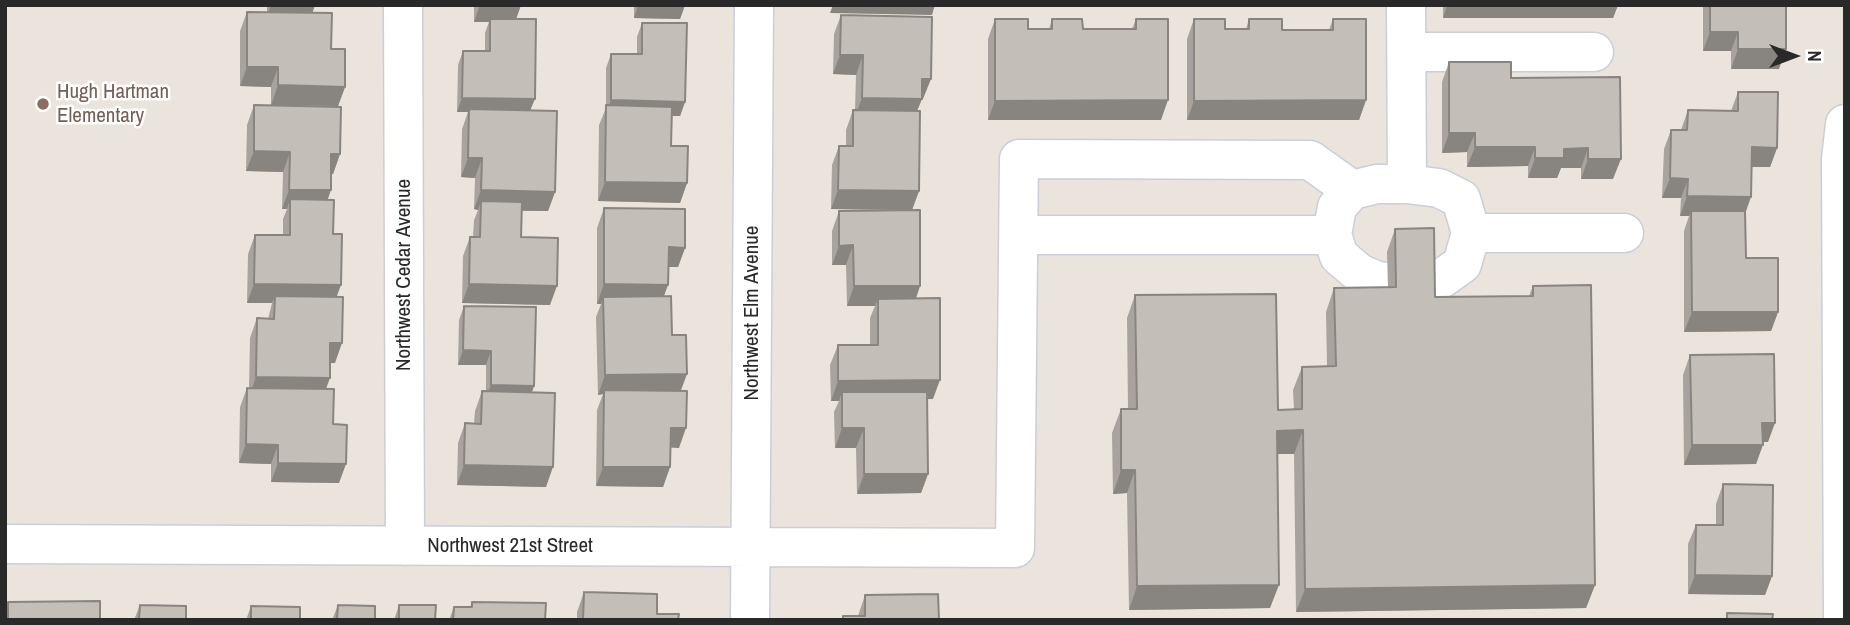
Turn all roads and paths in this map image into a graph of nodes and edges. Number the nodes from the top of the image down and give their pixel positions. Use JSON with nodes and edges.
{"nodes":[{"id":1,"x":403,"y":5,"type":"edge"},
{"id":2,"x":754,"y":5,"type":"edge"},
{"id":3,"x":1406,"y":5,"type":"edge"},
{"id":4,"x":1407,"y":52,"type":"junction"},
{"id":5,"x":1594,"y":52,"type":"dead end"},
{"id":6,"x":1845,"y":124,"type":"edge"},
{"id":7,"x":1407,"y":184,"type":"junction"},
{"id":8,"x":1352,"y":190,"type":"junction"},
{"id":9,"x":1471,"y":233,"type":"junction"},
{"id":10,"x":1624,"y":233,"type":"dead end"},
{"id":11,"x":1019,"y":235,"type":"junction"},
{"id":12,"x":1332,"y":235,"type":"junction"},
{"id":13,"x":5,"y":544,"type":"edge"},
{"id":14,"x":405,"y":546,"type":"junction"},
{"id":15,"x":751,"y":547,"type":"junction"},
{"id":16,"x":750,"y":620,"type":"edge"},
{"id":17,"x":1843,"y":620,"type":"edge"}],
"edges":[{"from":1,"to":14,"type":"street","name":"Northwest Cedar Avenue"},
{"from":2,"to":15,"type":"street","name":"Northwest Elm Avenue"},
{"from":3,"to":4,"type":"street"},
{"from":4,"to":5,"type":"street"},
{"from":4,"to":7,"type":"street"},
{"from":6,"to":17,"type":"street"},
{"from":7,"to":8,"type":"street"},
{"from":7,"to":9,"type":"street"},
{"from":8,"to":11,"type":"street"},
{"from":8,"to":12,"type":"street"},
{"from":9,"to":10,"type":"street"},
{"from":9,"to":12,"type":"street"},
{"from":11,"to":12,"type":"street"},
{"from":11,"to":15,"type":"street","name":"Northwest 21st Street"},
{"from":13,"to":14,"type":"street","name":"Northwest 21st Street"},
{"from":14,"to":15,"type":"street","name":"Northwest 21st Street"},
{"from":15,"to":16,"type":"street","name":"Northwest Elm Avenue"}]}
